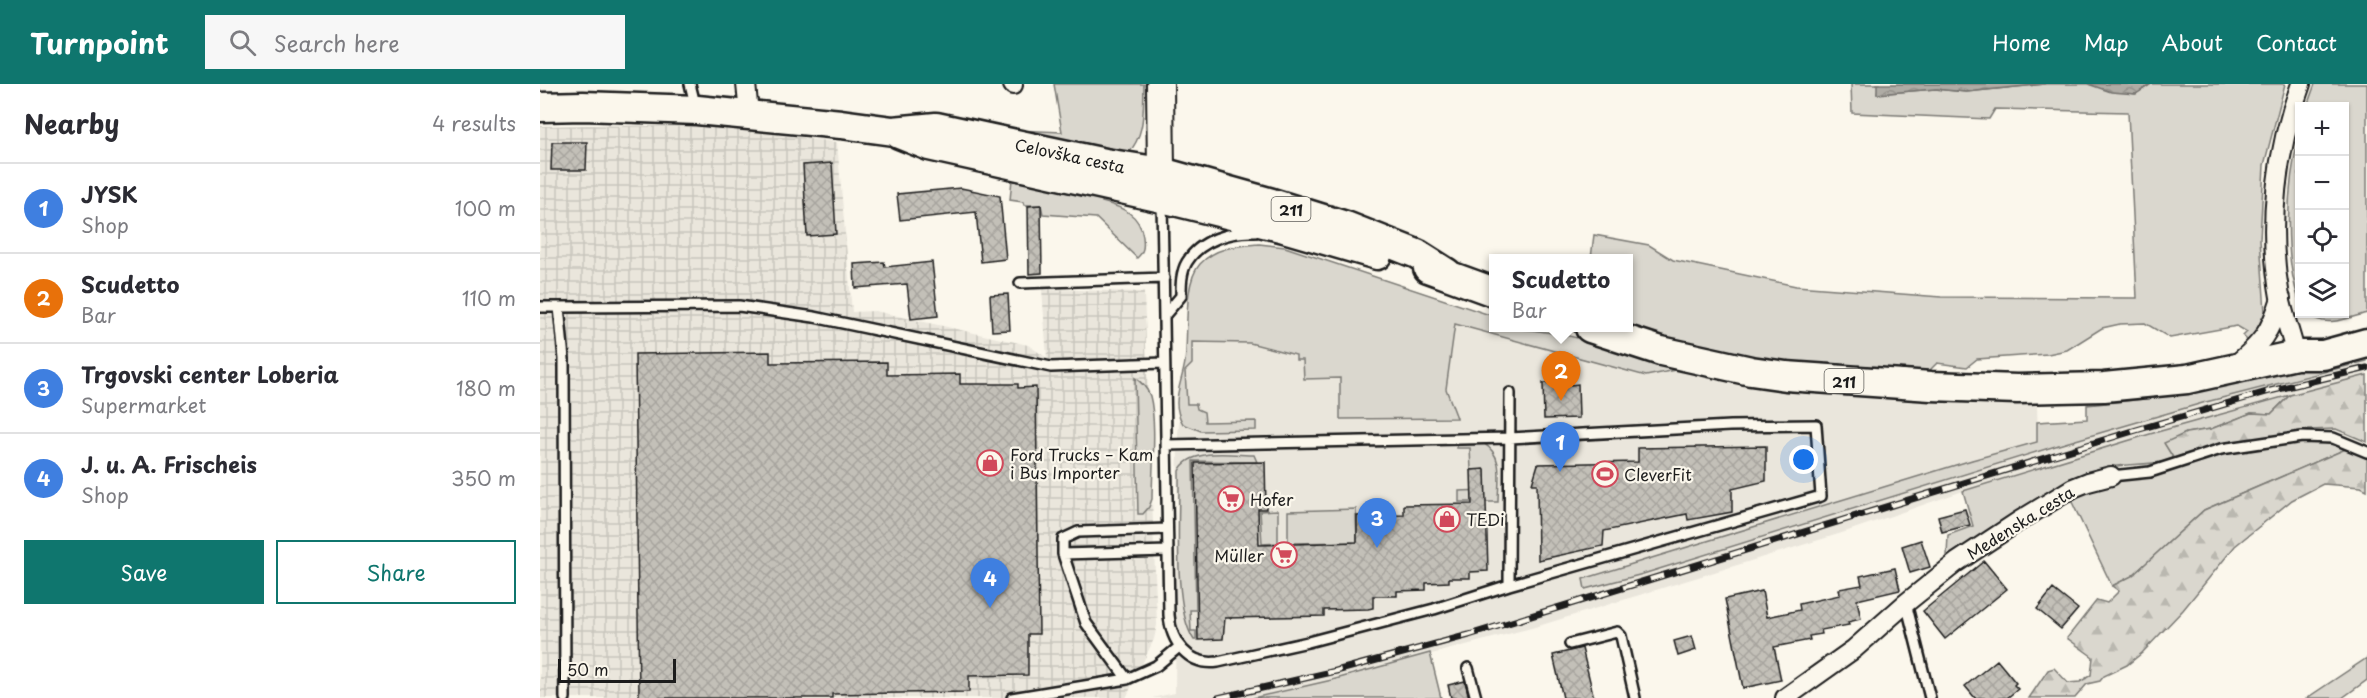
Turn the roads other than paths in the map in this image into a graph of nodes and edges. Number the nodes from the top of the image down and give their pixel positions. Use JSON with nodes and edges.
{"nodes":[{"id":1,"x":746,"y":84,"type":"edge"},
{"id":2,"x":1160,"y":84,"type":"edge"},
{"id":3,"x":2301,"y":84,"type":"edge"},
{"id":4,"x":693,"y":97,"type":"edge"},
{"id":5,"x":540,"y":107,"type":"edge"},
{"id":6,"x":749,"y":114,"type":"junction"},
{"id":7,"x":1162,"y":185,"type":"junction"},
{"id":8,"x":1318,"y":239,"type":"junction"},
{"id":9,"x":1447,"y":273,"type":"junction"},
{"id":10,"x":1164,"y":278,"type":"junction"},
{"id":11,"x":1020,"y":283,"type":"dead end"},
{"id":12,"x":1489,"y":290,"type":"edge"},
{"id":13,"x":2281,"y":298,"type":"junction"},
{"id":14,"x":540,"y":307,"type":"edge"},
{"id":15,"x":560,"y":307,"type":"junction"},
{"id":16,"x":1164,"y":316,"type":"junction"},
{"id":17,"x":2367,"y":324,"type":"edge"},
{"id":18,"x":1605,"y":332,"type":"edge"},
{"id":19,"x":2367,"y":343,"type":"edge"},
{"id":20,"x":2296,"y":355,"type":"junction"},
{"id":21,"x":1164,"y":363,"type":"junction"},
{"id":22,"x":2228,"y":371,"type":"junction"},
{"id":23,"x":1510,"y":393,"type":"dead end"},
{"id":24,"x":1510,"y":438,"type":"junction"},
{"id":25,"x":1166,"y":445,"type":"junction"},
{"id":26,"x":2367,"y":452,"type":"edge"},
{"id":27,"x":2111,"y":476,"type":"joint"},
{"id":28,"x":1167,"y":529,"type":"junction"},
{"id":29,"x":1168,"y":551,"type":"junction"},
{"id":30,"x":1063,"y":554,"type":"junction"},
{"id":31,"x":1509,"y":585,"type":"junction"},
{"id":32,"x":1906,"y":603,"type":"junction"},
{"id":33,"x":1570,"y":644,"type":"dead end"},
{"id":34,"x":1179,"y":647,"type":"junction"},
{"id":35,"x":1468,"y":668,"type":"dead end"},
{"id":36,"x":1127,"y":679,"type":"junction"},
{"id":37,"x":565,"y":698,"type":"edge"},
{"id":38,"x":1012,"y":698,"type":"edge"},
{"id":39,"x":1476,"y":698,"type":"edge"},
{"id":40,"x":1635,"y":698,"type":"edge"},
{"id":41,"x":1785,"y":698,"type":"edge"},
{"id":42,"x":1930,"y":698,"type":"edge"}],
"edges":[{"from":1,"to":6,"type":"street"},
{"from":2,"to":7,"type":"street"},
{"from":3,"to":13,"type":"street"},
{"from":4,"to":5,"type":"main road","name":"Celovška cesta","number":"211"},
{"from":4,"to":6,"type":"main road","name":"Celovška cesta","number":"211"},
{"from":6,"to":7,"type":"main road","name":"Celovška cesta","number":"211"},
{"from":7,"to":8,"type":"main road","number":"211"},
{"from":7,"to":9,"type":"main road","number":"211"},
{"from":7,"to":10,"type":"lane"},
{"from":8,"to":9,"type":"main road","number":"211"},
{"from":8,"to":16,"type":"lane"},
{"from":9,"to":12,"type":"main road","number":"211"},
{"from":10,"to":11,"type":"lane"},
{"from":10,"to":16,"type":"lane"},
{"from":13,"to":20,"type":"street"},
{"from":13,"to":22,"type":"street"},
{"from":14,"to":15,"type":"lane"},
{"from":15,"to":21,"type":"lane"},
{"from":15,"to":37,"type":"lane"},
{"from":16,"to":21,"type":"lane"},
{"from":17,"to":20,"type":"main road","number":"211"},
{"from":18,"to":22,"type":"main road","number":"211"},
{"from":19,"to":20,"type":"main road","number":"211"},
{"from":20,"to":22,"type":"main road","number":"211"},
{"from":21,"to":25,"type":"lane"},
{"from":23,"to":24,"type":"lane"},
{"from":24,"to":25,"type":"lane"},
{"from":24,"to":31,"type":"lane"},
{"from":24,"to":31,"type":"lane"},
{"from":25,"to":28,"type":"lane"},
{"from":26,"to":27,"type":"lane","name":"Medenska cesta"},
{"from":27,"to":32,"type":"street","name":"Medenska cesta"},
{"from":28,"to":29,"type":"lane"},
{"from":28,"to":30,"type":"lane"},
{"from":29,"to":30,"type":"lane"},
{"from":29,"to":34,"type":"lane"},
{"from":30,"to":36,"type":"lane"},
{"from":31,"to":34,"type":"lane"},
{"from":32,"to":41,"type":"street","name":"Medenska cesta"},
{"from":32,"to":42,"type":"lane"},
{"from":33,"to":40,"type":"lane"},
{"from":34,"to":36,"type":"lane"},
{"from":35,"to":39,"type":"lane"},
{"from":36,"to":38,"type":"lane"}]}
